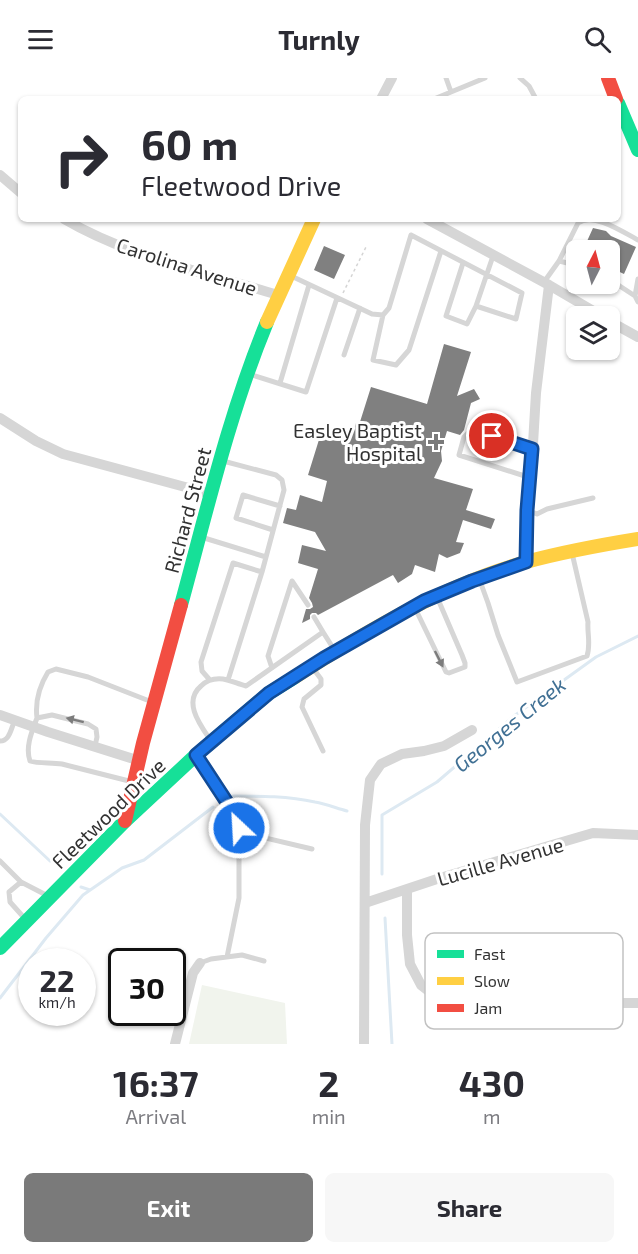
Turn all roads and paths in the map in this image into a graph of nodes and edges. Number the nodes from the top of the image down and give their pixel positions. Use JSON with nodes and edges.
{"nodes":[{"id":1,"x":392,"y":78,"type":"edge"},
{"id":2,"x":446,"y":78,"type":"edge"},
{"id":3,"x":486,"y":78,"type":"edge"},
{"id":4,"x":520,"y":78,"type":"edge"},
{"id":5,"x":608,"y":78,"type":"edge"},
{"id":6,"x":451,"y":92,"type":"junction"},
{"id":7,"x":383,"y":96,"type":"edge"},
{"id":8,"x":441,"y":96,"type":"edge"},
{"id":9,"x":534,"y":96,"type":"edge"},
{"id":10,"x":615,"y":96,"type":"edge"},
{"id":11,"x":621,"y":110,"type":"edge"},
{"id":12,"x":638,"y":150,"type":"edge"},
{"id":13,"x":0,"y":175,"type":"edge"},
{"id":14,"x":18,"y":190,"type":"edge"},
{"id":15,"x":68,"y":222,"type":"edge"},
{"id":16,"x":313,"y":222,"type":"edge"},
{"id":17,"x":432,"y":222,"type":"edge"},
{"id":18,"x":579,"y":222,"type":"edge"},
{"id":19,"x":601,"y":222,"type":"edge"},
{"id":20,"x":638,"y":240,"type":"edge"},
{"id":21,"x":367,"y":246,"type":"dead end"},
{"id":22,"x":441,"y":251,"type":"junction"},
{"id":23,"x":493,"y":256,"type":"junction"},
{"id":24,"x":559,"y":261,"type":"junction"},
{"id":25,"x":463,"y":262,"type":"junction"},
{"id":26,"x":566,"y":263,"type":"edge"},
{"id":27,"x":288,"y":274,"type":"junction"},
{"id":28,"x":486,"y":275,"type":"junction"},
{"id":29,"x":638,"y":279,"type":"edge"},
{"id":30,"x":546,"y":284,"type":"junction"},
{"id":31,"x":309,"y":285,"type":"junction"},
{"id":32,"x":620,"y":286,"type":"edge"},
{"id":33,"x":278,"y":295,"type":"junction"},
{"id":34,"x":635,"y":296,"type":"junction"},
{"id":35,"x":339,"y":298,"type":"junction"},
{"id":36,"x":638,"y":302,"type":"edge"},
{"id":37,"x":476,"y":306,"type":"junction"},
{"id":38,"x":584,"y":306,"type":"edge"},
{"id":39,"x":360,"y":308,"type":"junction"},
{"id":40,"x":383,"y":315,"type":"junction"},
{"id":41,"x":620,"y":327,"type":"edge"},
{"id":42,"x":638,"y":337,"type":"edge"},
{"id":43,"x":344,"y":355,"type":"dead end"},
{"id":44,"x":247,"y":373,"type":"junction"},
{"id":45,"x":280,"y":384,"type":"junction"},
{"id":46,"x":0,"y":418,"type":"edge"},
{"id":47,"x":532,"y":449,"type":"junction"},
{"id":48,"x":220,"y":461,"type":"junction"},
{"id":49,"x":531,"y":478,"type":"junction"},
{"id":50,"x":211,"y":494,"type":"junction"},
{"id":51,"x":593,"y":498,"type":"dead end"},
{"id":52,"x":280,"y":506,"type":"junction"},
{"id":53,"x":527,"y":510,"type":"junction"},
{"id":54,"x":273,"y":530,"type":"junction"},
{"id":55,"x":199,"y":537,"type":"junction"},
{"id":56,"x":638,"y":539,"type":"edge"},
{"id":57,"x":572,"y":551,"type":"junction"},
{"id":58,"x":266,"y":557,"type":"junction"},
{"id":59,"x":526,"y":562,"type":"junction"},
{"id":60,"x":262,"y":572,"type":"junction"},
{"id":61,"x":478,"y":579,"type":"junction"},
{"id":62,"x":436,"y":596,"type":"junction"},
{"id":63,"x":308,"y":605,"type":"dead end"},
{"id":64,"x":414,"y":606,"type":"junction"},
{"id":65,"x":314,"y":617,"type":"dead end"},
{"id":66,"x":323,"y":632,"type":"junction"},
{"id":67,"x":335,"y":651,"type":"junction"},
{"id":68,"x":311,"y":666,"type":"junction"},
{"id":69,"x":272,"y":668,"type":"junction"},
{"id":70,"x":209,"y":680,"type":"junction"},
{"id":71,"x":228,"y":680,"type":"junction"},
{"id":72,"x":154,"y":703,"type":"junction"},
{"id":73,"x":0,"y":715,"type":"edge"},
{"id":74,"x":15,"y":720,"type":"junction"},
{"id":75,"x":35,"y":722,"type":"junction"},
{"id":76,"x":472,"y":730,"type":"dead end"},
{"id":77,"x":0,"y":741,"type":"edge"},
{"id":78,"x":212,"y":742,"type":"junction"},
{"id":79,"x":95,"y":747,"type":"junction"},
{"id":80,"x":323,"y":751,"type":"dead end"},
{"id":81,"x":196,"y":755,"type":"junction"},
{"id":82,"x":140,"y":761,"type":"junction"},
{"id":83,"x":135,"y":783,"type":"junction"},
{"id":84,"x":125,"y":821,"type":"junction"},
{"id":85,"x":239,"y":828,"type":"junction"},
{"id":86,"x":638,"y":835,"type":"edge"},
{"id":87,"x":312,"y":849,"type":"dead end"},
{"id":88,"x":0,"y":861,"type":"edge"},
{"id":89,"x":21,"y":882,"type":"junction"},
{"id":90,"x":407,"y":890,"type":"junction"},
{"id":91,"x":51,"y":897,"type":"junction"},
{"id":92,"x":365,"y":903,"type":"junction"},
{"id":93,"x":28,"y":921,"type":"junction"},
{"id":94,"x":0,"y":948,"type":"edge"},
{"id":95,"x":227,"y":957,"type":"junction"},
{"id":96,"x":264,"y":961,"type":"dead end"},
{"id":97,"x":200,"y":963,"type":"joint"},
{"id":98,"x":425,"y":988,"type":"edge"},
{"id":99,"x":638,"y":1003,"type":"edge"},
{"id":100,"x":623,"y":1004,"type":"edge"},
{"id":101,"x":175,"y":1044,"type":"edge"},
{"id":102,"x":364,"y":1044,"type":"edge"}],
"edges":[{"from":1,"to":7,"type":"street"},
{"from":2,"to":6,"type":"lane"},
{"from":3,"to":6,"type":"lane"},
{"from":4,"to":9,"type":"lane"},
{"from":5,"to":10,"type":"street"},
{"from":6,"to":8,"type":"lane"},
{"from":11,"to":12,"type":"street"},
{"from":13,"to":14,"type":"street"},
{"from":15,"to":33,"type":"street","name":"Carolina Avenue"},
{"from":16,"to":27,"type":"street","name":"Richard Street"},
{"from":17,"to":23,"type":"street"},
{"from":18,"to":24,"type":"lane"},
{"from":19,"to":20,"type":"lane"},
{"from":21,"to":35,"type":"path"},
{"from":22,"to":25,"type":"lane"},
{"from":22,"to":40,"type":"lane"},
{"from":22,"to":40,"type":"lane"},
{"from":23,"to":28,"type":"lane"},
{"from":23,"to":30,"type":"street"},
{"from":24,"to":26,"type":"lane"},
{"from":24,"to":30,"type":"lane"},
{"from":25,"to":28,"type":"lane"},
{"from":25,"to":37,"type":"lane"},
{"from":27,"to":31,"type":"lane"},
{"from":27,"to":33,"type":"street","name":"Richard Street"},
{"from":28,"to":37,"type":"lane"},
{"from":28,"to":37,"type":"lane"},
{"from":29,"to":34,"type":"lane"},
{"from":30,"to":38,"type":"street"},
{"from":30,"to":47,"type":"street"},
{"from":31,"to":35,"type":"lane"},
{"from":31,"to":45,"type":"lane"},
{"from":32,"to":34,"type":"lane"},
{"from":33,"to":44,"type":"street","name":"Richard Street"},
{"from":34,"to":36,"type":"lane"},
{"from":35,"to":39,"type":"lane"},
{"from":35,"to":45,"type":"lane"},
{"from":39,"to":40,"type":"lane"},
{"from":39,"to":43,"type":"lane"},
{"from":41,"to":42,"type":"street"},
{"from":44,"to":45,"type":"lane"},
{"from":44,"to":48,"type":"street","name":"Richard Street"},
{"from":46,"to":50,"type":"street"},
{"from":47,"to":49,"type":"street"},
{"from":47,"to":49,"type":"lane"},
{"from":48,"to":50,"type":"street","name":"Richard Street"},
{"from":48,"to":52,"type":"lane"},
{"from":49,"to":53,"type":"street"},
{"from":50,"to":55,"type":"street","name":"Richard Street"},
{"from":51,"to":53,"type":"lane"},
{"from":52,"to":54,"type":"lane"},
{"from":52,"to":54,"type":"lane"},
{"from":53,"to":59,"type":"street"},
{"from":54,"to":58,"type":"lane"},
{"from":55,"to":58,"type":"lane"},
{"from":55,"to":72,"type":"street","name":"Richard Street"},
{"from":56,"to":57,"type":"street","name":"Fleetwood Drive"},
{"from":57,"to":59,"type":"street","name":"Fleetwood Drive"},
{"from":57,"to":61,"type":"lane"},
{"from":58,"to":60,"type":"lane"},
{"from":59,"to":61,"type":"street","name":"Fleetwood Drive"},
{"from":60,"to":70,"type":"lane"},
{"from":60,"to":71,"type":"lane"},
{"from":61,"to":62,"type":"street","name":"Fleetwood Drive"},
{"from":62,"to":64,"type":"street","name":"Fleetwood Drive"},
{"from":64,"to":62,"type":"lane","one_way":true},
{"from":63,"to":69,"type":"lane"},
{"from":64,"to":67,"type":"street","name":"Fleetwood Drive"},
{"from":65,"to":66,"type":"lane"},
{"from":66,"to":67,"type":"lane"},
{"from":66,"to":69,"type":"lane"},
{"from":67,"to":68,"type":"street","name":"Fleetwood Drive"},
{"from":68,"to":78,"type":"street","name":"Fleetwood Drive"},
{"from":68,"to":80,"type":"lane"},
{"from":69,"to":71,"type":"lane"},
{"from":70,"to":71,"type":"lane"},
{"from":70,"to":78,"type":"lane"},
{"from":72,"to":75,"type":"lane"},
{"from":72,"to":82,"type":"street","name":"Richard Street"},
{"from":73,"to":74,"type":"street"},
{"from":74,"to":75,"type":"street"},
{"from":74,"to":77,"type":"lane"},
{"from":75,"to":79,"type":"street"},
{"from":79,"to":75,"type":"lane","one_way":true},
{"from":75,"to":83,"type":"lane"},
{"from":76,"to":92,"type":"street"},
{"from":78,"to":81,"type":"street","name":"Fleetwood Drive"},
{"from":79,"to":82,"type":"street"},
{"from":81,"to":84,"type":"street","name":"Fleetwood Drive"},
{"from":81,"to":85,"type":"street"},
{"from":82,"to":83,"type":"street","name":"Richard Street"},
{"from":83,"to":84,"type":"street","name":"Richard Street"},
{"from":84,"to":91,"type":"street","name":"Fleetwood Drive"},
{"from":85,"to":87,"type":"lane"},
{"from":85,"to":95,"type":"lane"},
{"from":86,"to":90,"type":"street","name":"Lucille Avenue"},
{"from":88,"to":89,"type":"lane"},
{"from":89,"to":91,"type":"lane"},
{"from":89,"to":93,"type":"lane"},
{"from":90,"to":92,"type":"street","name":"Lucille Avenue"},
{"from":90,"to":98,"type":"street"},
{"from":91,"to":93,"type":"street","name":"Fleetwood Drive"},
{"from":92,"to":102,"type":"street"},
{"from":93,"to":94,"type":"street","name":"Fleetwood Drive"},
{"from":95,"to":96,"type":"lane"},
{"from":95,"to":97,"type":"lane"},
{"from":97,"to":101,"type":"street"},
{"from":99,"to":100,"type":"street"}]}
